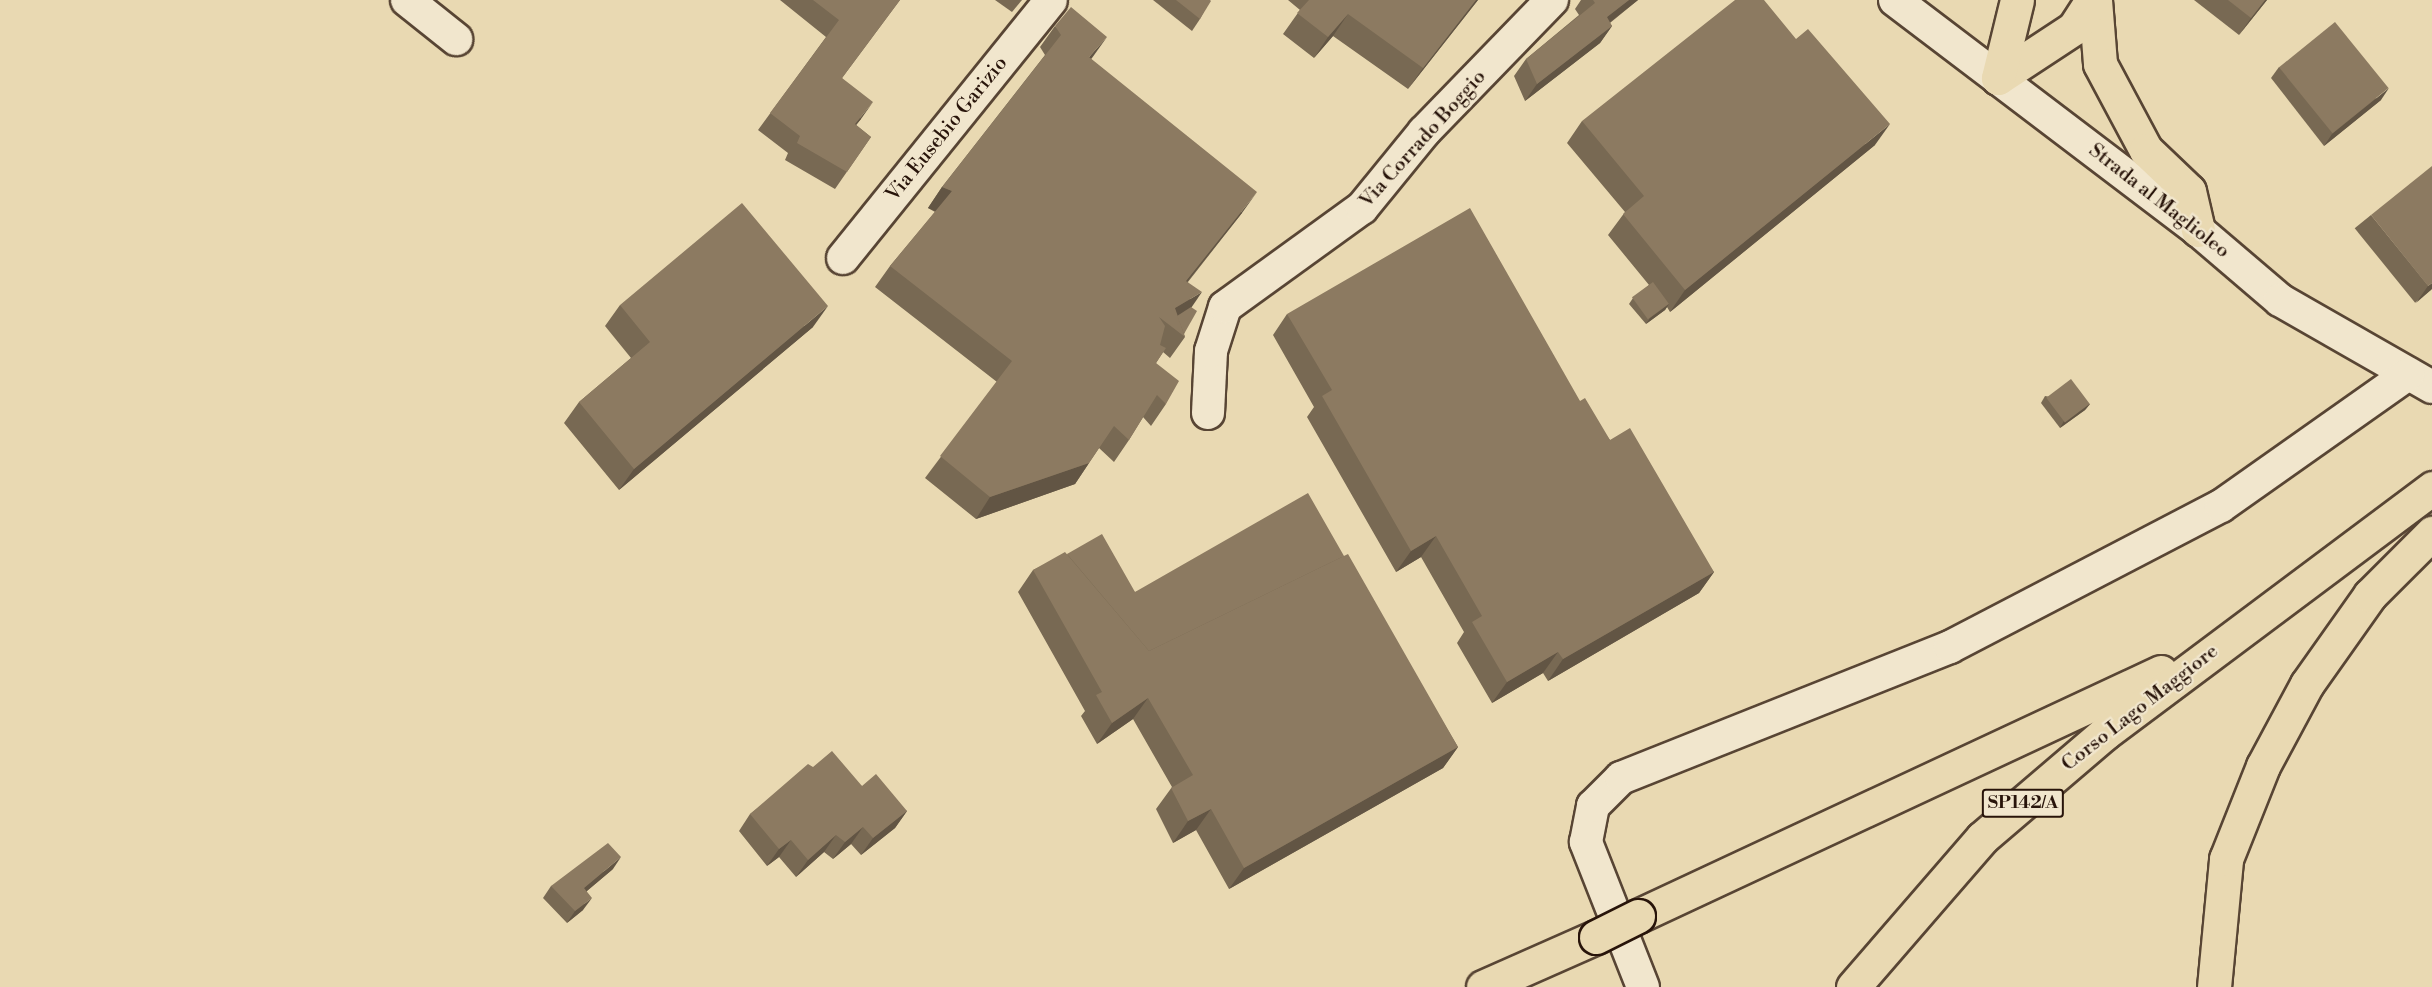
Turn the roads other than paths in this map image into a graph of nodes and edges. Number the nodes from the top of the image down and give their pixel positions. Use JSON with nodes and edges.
{"nodes":[{"id":1,"x":407,"y":0,"type":"edge"},
{"id":2,"x":1051,"y":0,"type":"edge"},
{"id":3,"x":1552,"y":0,"type":"edge"},
{"id":4,"x":1895,"y":0,"type":"edge"},
{"id":5,"x":2017,"y":0,"type":"edge"},
{"id":6,"x":2093,"y":0,"type":"edge"},
{"id":7,"x":456,"y":39,"type":"dead end"},
{"id":8,"x":1998,"y":78,"type":"junction"},
{"id":9,"x":2198,"y":230,"type":"junction"},
{"id":10,"x":843,"y":258,"type":"dead end"},
{"id":11,"x":2420,"y":380,"type":"edge"},
{"id":12,"x":1208,"y":413,"type":"dead end"},
{"id":13,"x":2432,"y":488,"type":"edge"},
{"id":14,"x":2432,"y":533,"type":"edge"},
{"id":15,"x":2217,"y":646,"type":"junction"},
{"id":16,"x":1483,"y":987,"type":"edge"},
{"id":17,"x":1643,"y":987,"type":"edge"},
{"id":18,"x":1853,"y":987,"type":"edge"},
{"id":19,"x":2214,"y":987,"type":"edge"}],
"edges":[{"from":1,"to":7,"type":"street"},
{"from":2,"to":10,"type":"street","name":"Via Eusebio Garizio"},
{"from":3,"to":12,"type":"street","name":"Via Corrado Boggio"},
{"from":4,"to":8,"type":"street","name":"Strada al Maglioleo"},
{"from":5,"to":8,"type":"highway"},
{"from":6,"to":8,"type":"highway"},
{"from":6,"to":9,"type":"highway"},
{"from":8,"to":9,"type":"street","name":"Strada al Maglioleo"},
{"from":9,"to":11,"type":"street","name":"Strada al Maglioleo"},
{"from":11,"to":17,"type":"street"},
{"from":13,"to":15,"type":"highway","name":"Corso Lago Maggiore","number":"SP142/A"},
{"from":14,"to":19,"type":"highway"},
{"from":15,"to":16,"type":"highway","bridge":true},
{"from":15,"to":18,"type":"highway","name":"Corso Lago Maggiore","number":"SP142/A"}]}
